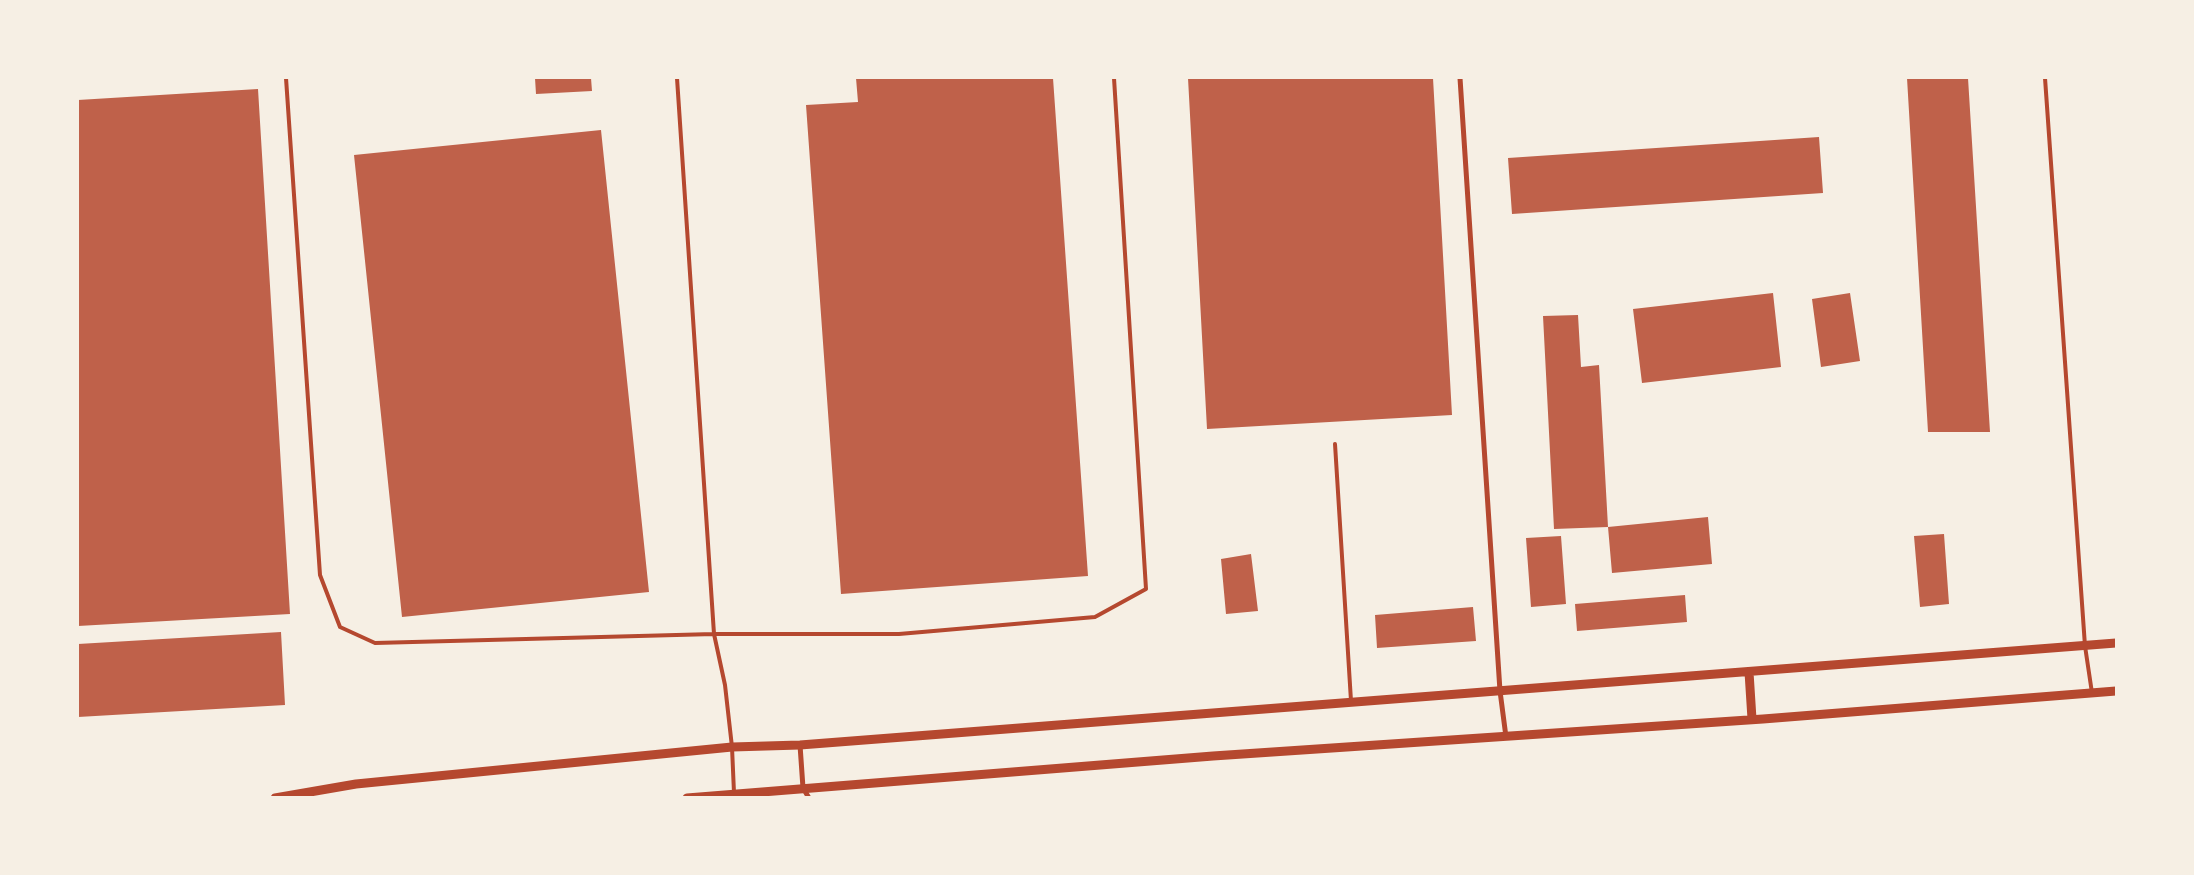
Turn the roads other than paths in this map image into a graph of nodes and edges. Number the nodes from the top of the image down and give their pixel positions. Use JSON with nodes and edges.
{"nodes":[{"id":1,"x":286,"y":78,"type":"edge"},
{"id":2,"x":677,"y":78,"type":"edge"},
{"id":3,"x":1114,"y":78,"type":"edge"},
{"id":4,"x":1460,"y":78,"type":"edge"},
{"id":5,"x":2045,"y":78,"type":"edge"},
{"id":6,"x":1334,"y":444,"type":"dead end"},
{"id":7,"x":714,"y":634,"type":"junction"},
{"id":8,"x":2116,"y":643,"type":"edge"},
{"id":9,"x":2085,"y":646,"type":"junction"},
{"id":10,"x":1749,"y":672,"type":"junction"},
{"id":11,"x":1500,"y":691,"type":"junction"},
{"id":12,"x":2116,"y":691,"type":"edge"},
{"id":13,"x":2092,"y":693,"type":"junction"},
{"id":14,"x":1351,"y":701,"type":"junction"},
{"id":15,"x":1752,"y":719,"type":"junction"},
{"id":16,"x":1506,"y":737,"type":"junction"},
{"id":17,"x":800,"y":745,"type":"junction"},
{"id":18,"x":732,"y":747,"type":"junction"},
{"id":19,"x":803,"y":788,"type":"junction"},
{"id":20,"x":734,"y":793,"type":"junction"},
{"id":21,"x":275,"y":798,"type":"edge"},
{"id":22,"x":687,"y":798,"type":"edge"},
{"id":23,"x":809,"y":798,"type":"edge"}],
"edges":[{"from":1,"to":7,"type":"lane"},
{"from":2,"to":7,"type":"lane"},
{"from":3,"to":7,"type":"lane"},
{"from":4,"to":11,"type":"street"},
{"from":5,"to":9,"type":"lane"},
{"from":6,"to":14,"type":"lane"},
{"from":7,"to":18,"type":"lane"},
{"from":8,"to":9,"type":"street"},
{"from":9,"to":10,"type":"street"},
{"from":9,"to":13,"type":"lane"},
{"from":10,"to":11,"type":"street"},
{"from":10,"to":15,"type":"street"},
{"from":11,"to":14,"type":"street"},
{"from":11,"to":16,"type":"street"},
{"from":12,"to":13,"type":"street"},
{"from":13,"to":15,"type":"street"},
{"from":14,"to":17,"type":"street"},
{"from":15,"to":16,"type":"street"},
{"from":16,"to":19,"type":"street"},
{"from":17,"to":18,"type":"street"},
{"from":17,"to":19,"type":"street"},
{"from":18,"to":20,"type":"lane"},
{"from":18,"to":21,"type":"street"},
{"from":19,"to":20,"type":"street"},
{"from":19,"to":23,"type":"street"},
{"from":20,"to":22,"type":"street"}]}
